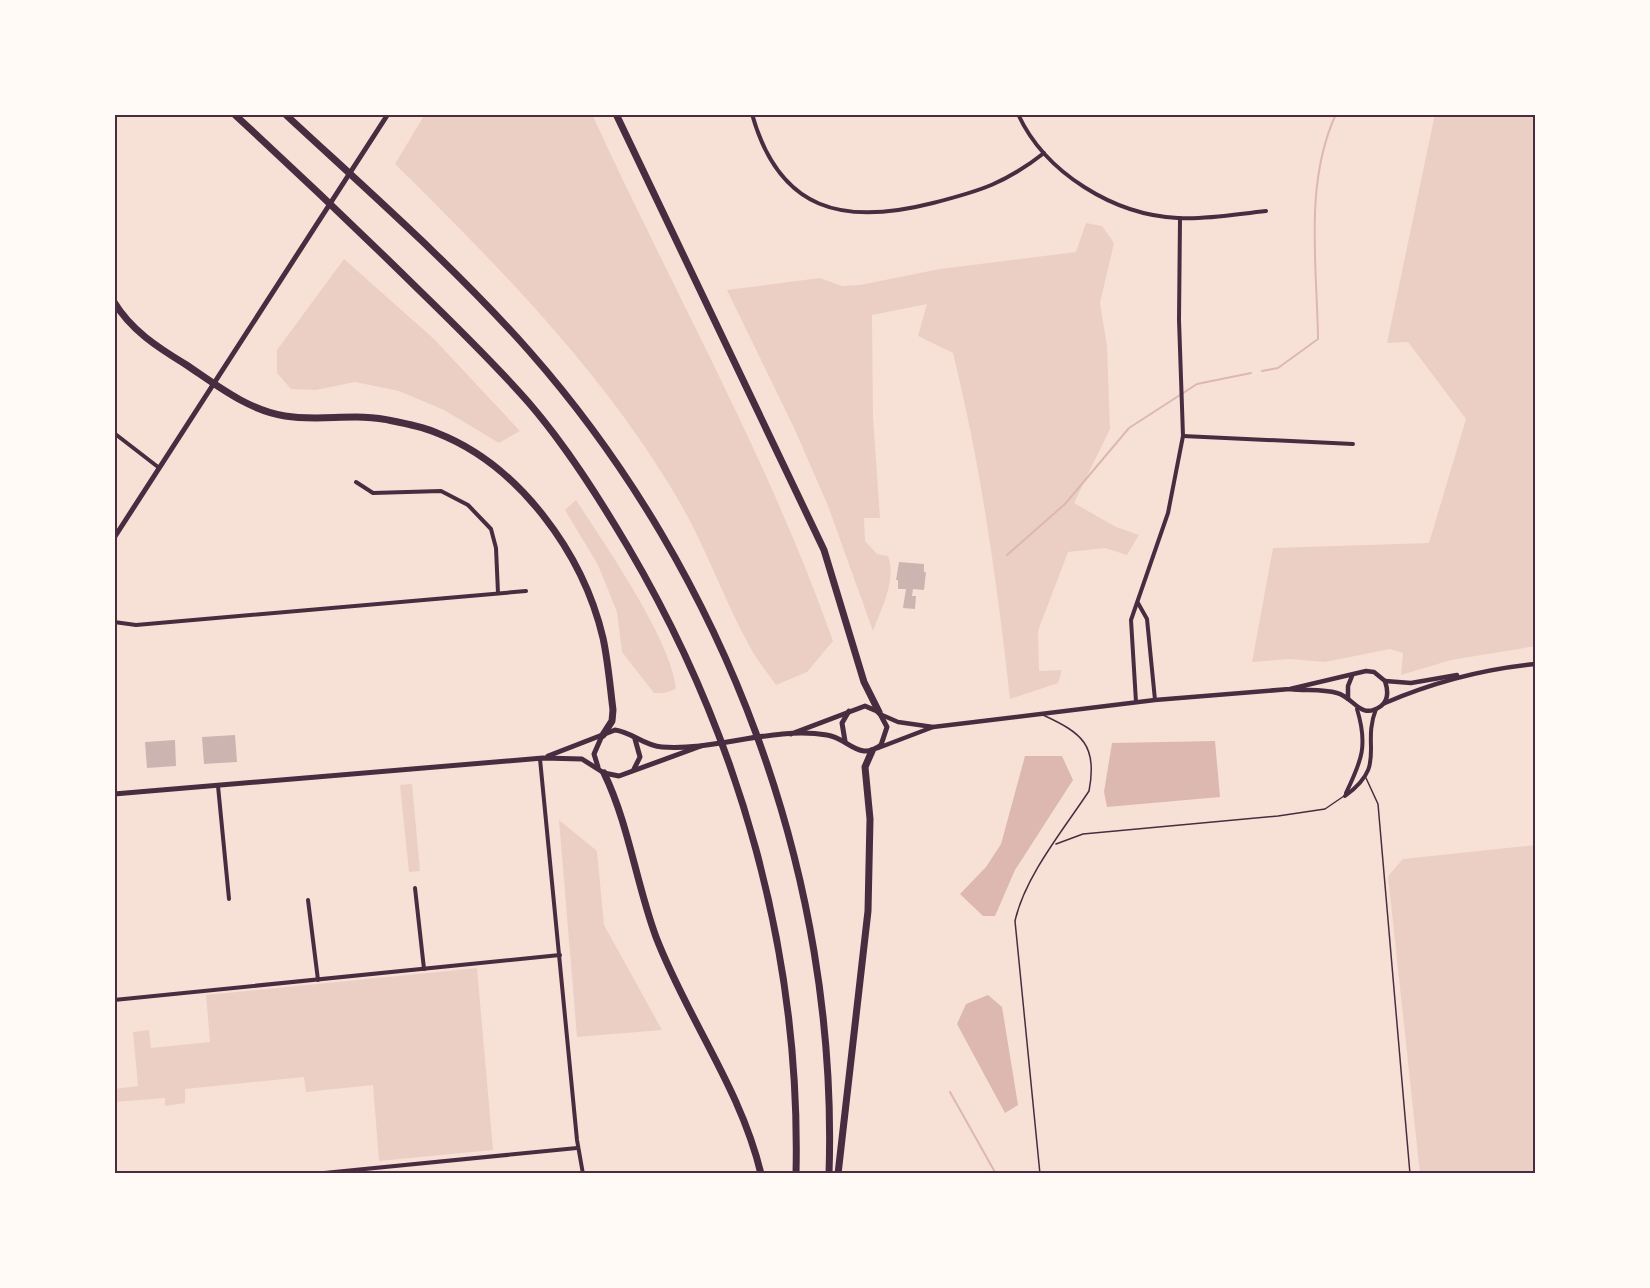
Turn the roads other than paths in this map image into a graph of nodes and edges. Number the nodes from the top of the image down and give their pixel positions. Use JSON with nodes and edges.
{"nodes":[{"id":1,"x":234,"y":114,"type":"edge"},
{"id":2,"x":285,"y":114,"type":"edge"},
{"id":3,"x":388,"y":114,"type":"edge"},
{"id":4,"x":616,"y":114,"type":"edge"},
{"id":5,"x":752,"y":114,"type":"edge"},
{"id":6,"x":1018,"y":114,"type":"edge"},
{"id":7,"x":1044,"y":153,"type":"junction"},
{"id":8,"x":1266,"y":212,"type":"dead end"},
{"id":9,"x":1180,"y":218,"type":"junction"},
{"id":10,"x":114,"y":302,"type":"edge"},
{"id":11,"x":214,"y":383,"type":"junction"},
{"id":12,"x":114,"y":434,"type":"edge"},
{"id":13,"x":1183,"y":436,"type":"junction"},
{"id":14,"x":1353,"y":444,"type":"dead end"},
{"id":15,"x":158,"y":467,"type":"junction"},
{"id":16,"x":356,"y":482,"type":"dead end"},
{"id":17,"x":114,"y":538,"type":"edge"},
{"id":18,"x":526,"y":591,"type":"dead end"},
{"id":19,"x":498,"y":593,"type":"junction"},
{"id":20,"x":1138,"y":602,"type":"junction"},
{"id":21,"x":114,"y":622,"type":"edge"},
{"id":22,"x":1536,"y":664,"type":"edge"},
{"id":23,"x":1463,"y":675,"type":"junction"},
{"id":24,"x":1352,"y":676,"type":"junction"},
{"id":25,"x":1385,"y":681,"type":"junction"},
{"id":26,"x":1290,"y":689,"type":"junction"},
{"id":27,"x":1348,"y":699,"type":"junction"},
{"id":28,"x":1155,"y":700,"type":"junction"},
{"id":29,"x":1136,"y":702,"type":"junction"},
{"id":30,"x":1385,"y":703,"type":"junction"},
{"id":31,"x":1357,"y":709,"type":"junction"},
{"id":32,"x":850,"y":710,"type":"junction"},
{"id":33,"x":1376,"y":710,"type":"junction"},
{"id":34,"x":881,"y":713,"type":"junction"},
{"id":35,"x":1039,"y":713,"type":"junction"},
{"id":36,"x":933,"y":727,"type":"junction"},
{"id":37,"x":790,"y":734,"type":"junction"},
{"id":38,"x":602,"y":736,"type":"junction"},
{"id":39,"x":633,"y":737,"type":"junction"},
{"id":40,"x":847,"y":744,"type":"junction"},
{"id":41,"x":701,"y":746,"type":"junction"},
{"id":42,"x":874,"y":750,"type":"junction"},
{"id":43,"x":542,"y":758,"type":"junction"},
{"id":44,"x":601,"y":770,"type":"junction"},
{"id":45,"x":633,"y":770,"type":"junction"},
{"id":46,"x":1366,"y":778,"type":"junction"},
{"id":47,"x":218,"y":786,"type":"junction"},
{"id":48,"x":114,"y":794,"type":"edge"},
{"id":49,"x":1345,"y":796,"type":"junction"},
{"id":50,"x":1055,"y":844,"type":"junction"},
{"id":51,"x":415,"y":888,"type":"dead end"},
{"id":52,"x":229,"y":899,"type":"dead end"},
{"id":53,"x":308,"y":900,"type":"dead end"},
{"id":54,"x":560,"y":955,"type":"junction"},
{"id":55,"x":424,"y":969,"type":"junction"},
{"id":56,"x":318,"y":980,"type":"junction"},
{"id":57,"x":114,"y":1000,"type":"edge"},
{"id":58,"x":578,"y":1148,"type":"junction"},
{"id":59,"x":314,"y":1174,"type":"edge"},
{"id":60,"x":583,"y":1174,"type":"edge"},
{"id":61,"x":761,"y":1174,"type":"edge"},
{"id":62,"x":796,"y":1174,"type":"edge"},
{"id":63,"x":829,"y":1174,"type":"edge"},
{"id":64,"x":838,"y":1174,"type":"edge"},
{"id":65,"x":1040,"y":1174,"type":"edge"},
{"id":66,"x":1410,"y":1174,"type":"edge"}],
"edges":[{"from":1,"to":62,"type":"highway"},
{"from":2,"to":63,"type":"highway"},
{"from":3,"to":11,"type":"main road"},
{"from":4,"to":34,"type":"highway"},
{"from":5,"to":7,"type":"street"},
{"from":6,"to":7,"type":"street"},
{"from":7,"to":9,"type":"street"},
{"from":8,"to":9,"type":"street"},
{"from":9,"to":13,"type":"street"},
{"from":10,"to":11,"type":"highway"},
{"from":11,"to":15,"type":"main road"},
{"from":11,"to":38,"type":"highway"},
{"from":12,"to":15,"type":"street"},
{"from":13,"to":14,"type":"street"},
{"from":13,"to":20,"type":"street"},
{"from":15,"to":17,"type":"main road"},
{"from":16,"to":19,"type":"street"},
{"from":18,"to":19,"type":"street"},
{"from":19,"to":21,"type":"street"},
{"from":20,"to":28,"type":"street"},
{"from":20,"to":29,"type":"street"},
{"from":22,"to":23,"type":"street"},
{"from":23,"to":25,"type":"street"},
{"from":23,"to":30,"type":"street"},
{"from":24,"to":25,"type":"street"},
{"from":24,"to":26,"type":"street"},
{"from":24,"to":27,"type":"street"},
{"from":25,"to":30,"type":"street"},
{"from":26,"to":27,"type":"street"},
{"from":26,"to":28,"type":"street"},
{"from":27,"to":31,"type":"street"},
{"from":28,"to":29,"type":"street"},
{"from":29,"to":35,"type":"street"},
{"from":30,"to":33,"type":"street"},
{"from":31,"to":33,"type":"street"},
{"from":31,"to":49,"type":"street"},
{"from":32,"to":34,"type":"main road"},
{"from":32,"to":37,"type":"main road"},
{"from":32,"to":40,"type":"main road"},
{"from":33,"to":46,"type":"street"},
{"from":34,"to":36,"type":"street"},
{"from":34,"to":42,"type":"main road"},
{"from":35,"to":36,"type":"street"},
{"from":35,"to":50,"type":"lane"},
{"from":36,"to":42,"type":"street"},
{"from":37,"to":40,"type":"main road"},
{"from":37,"to":41,"type":"main road"},
{"from":38,"to":39,"type":"main road"},
{"from":38,"to":43,"type":"main road"},
{"from":38,"to":44,"type":"main road"},
{"from":39,"to":41,"type":"main road"},
{"from":39,"to":45,"type":"main road"},
{"from":40,"to":42,"type":"main road"},
{"from":41,"to":45,"type":"main road"},
{"from":42,"to":64,"type":"highway"},
{"from":43,"to":44,"type":"main road"},
{"from":43,"to":47,"type":"main road"},
{"from":43,"to":54,"type":"street"},
{"from":44,"to":45,"type":"main road"},
{"from":44,"to":61,"type":"highway"},
{"from":46,"to":49,"type":"street"},
{"from":46,"to":66,"type":"lane"},
{"from":47,"to":48,"type":"main road"},
{"from":47,"to":52,"type":"street"},
{"from":49,"to":50,"type":"lane"},
{"from":50,"to":65,"type":"lane"},
{"from":51,"to":55,"type":"street"},
{"from":53,"to":56,"type":"street"},
{"from":54,"to":55,"type":"street"},
{"from":54,"to":58,"type":"street"},
{"from":55,"to":56,"type":"street"},
{"from":56,"to":57,"type":"street"},
{"from":58,"to":59,"type":"street"},
{"from":58,"to":60,"type":"street"}]}
